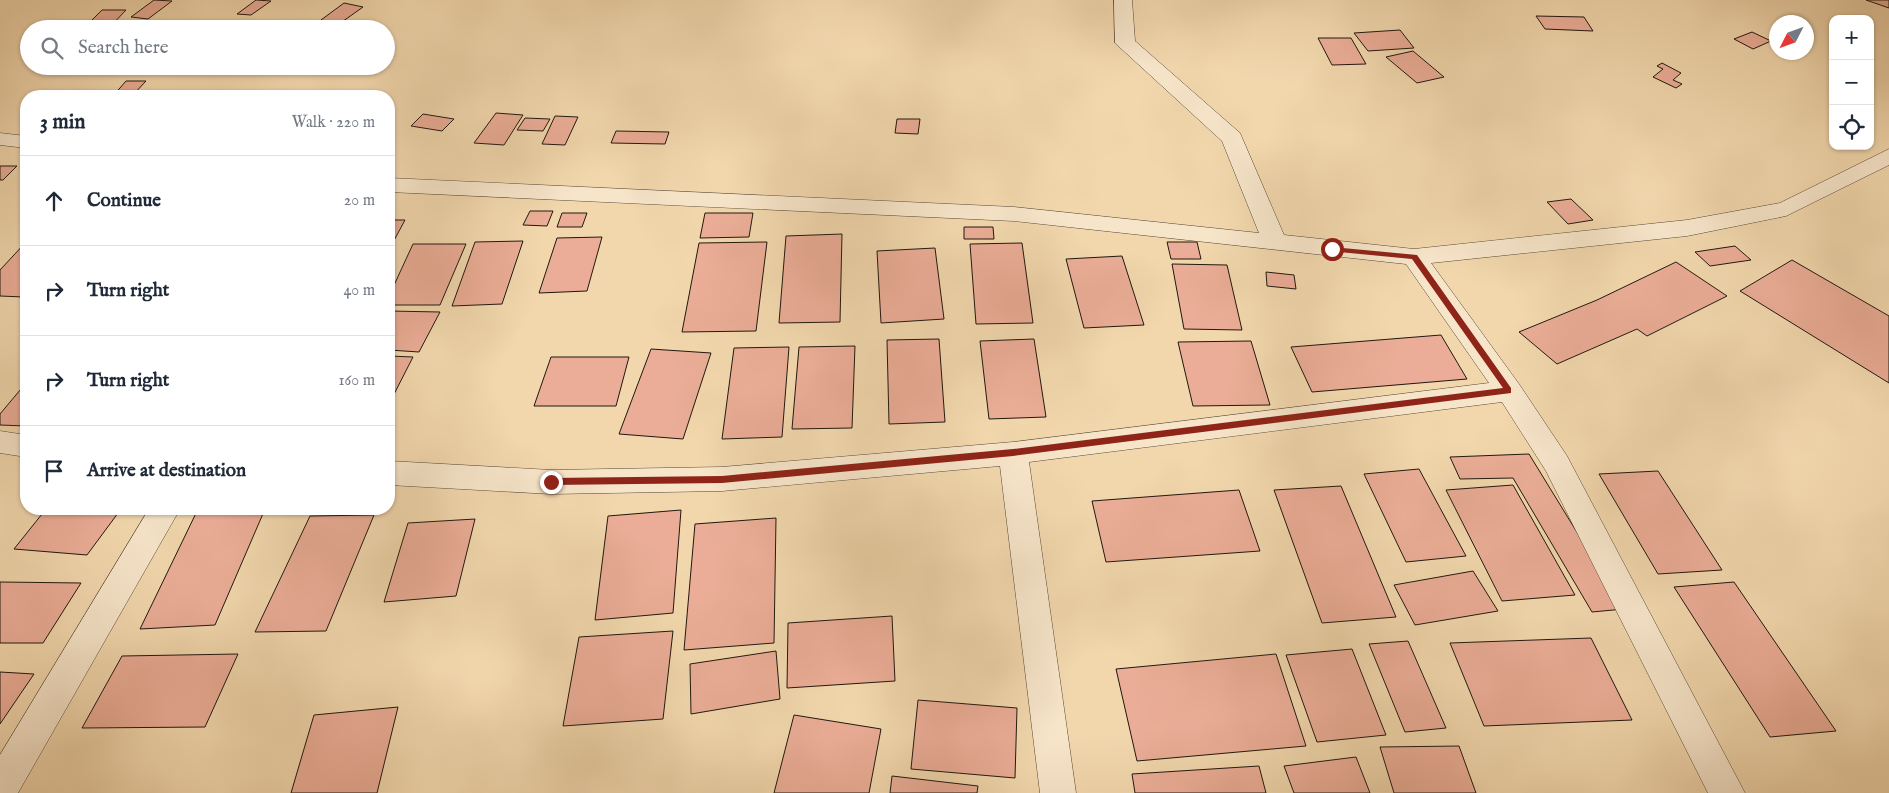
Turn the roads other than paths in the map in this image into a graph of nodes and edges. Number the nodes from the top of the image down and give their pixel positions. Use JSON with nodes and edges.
{"nodes":[{"id":1,"x":1123,"y":0,"type":"edge"},
{"id":2,"x":0,"y":139,"type":"edge"},
{"id":3,"x":20,"y":141,"type":"edge"},
{"id":4,"x":1889,"y":156,"type":"edge"},
{"id":5,"x":395,"y":185,"type":"edge"},
{"id":6,"x":1275,"y":242,"type":"junction"},
{"id":7,"x":1414,"y":257,"type":"junction"},
{"id":8,"x":1509,"y":390,"type":"junction"},
{"id":9,"x":0,"y":442,"type":"edge"},
{"id":10,"x":20,"y":445,"type":"edge"},
{"id":11,"x":1013,"y":453,"type":"junction"},
{"id":12,"x":395,"y":473,"type":"edge"},
{"id":13,"x":161,"y":515,"type":"edge"},
{"id":14,"x":0,"y":789,"type":"edge"},
{"id":15,"x":1058,"y":793,"type":"edge"},
{"id":16,"x":1727,"y":793,"type":"edge"}],
"edges":[{"from":1,"to":6,"type":"street"},
{"from":2,"to":3,"type":"street"},
{"from":4,"to":7,"type":"street"},
{"from":5,"to":6,"type":"street"},
{"from":6,"to":7,"type":"street"},
{"from":7,"to":8,"type":"street"},
{"from":8,"to":11,"type":"street"},
{"from":8,"to":16,"type":"street"},
{"from":9,"to":10,"type":"street"},
{"from":11,"to":12,"type":"street"},
{"from":11,"to":15,"type":"street"},
{"from":13,"to":14,"type":"street"}]}
